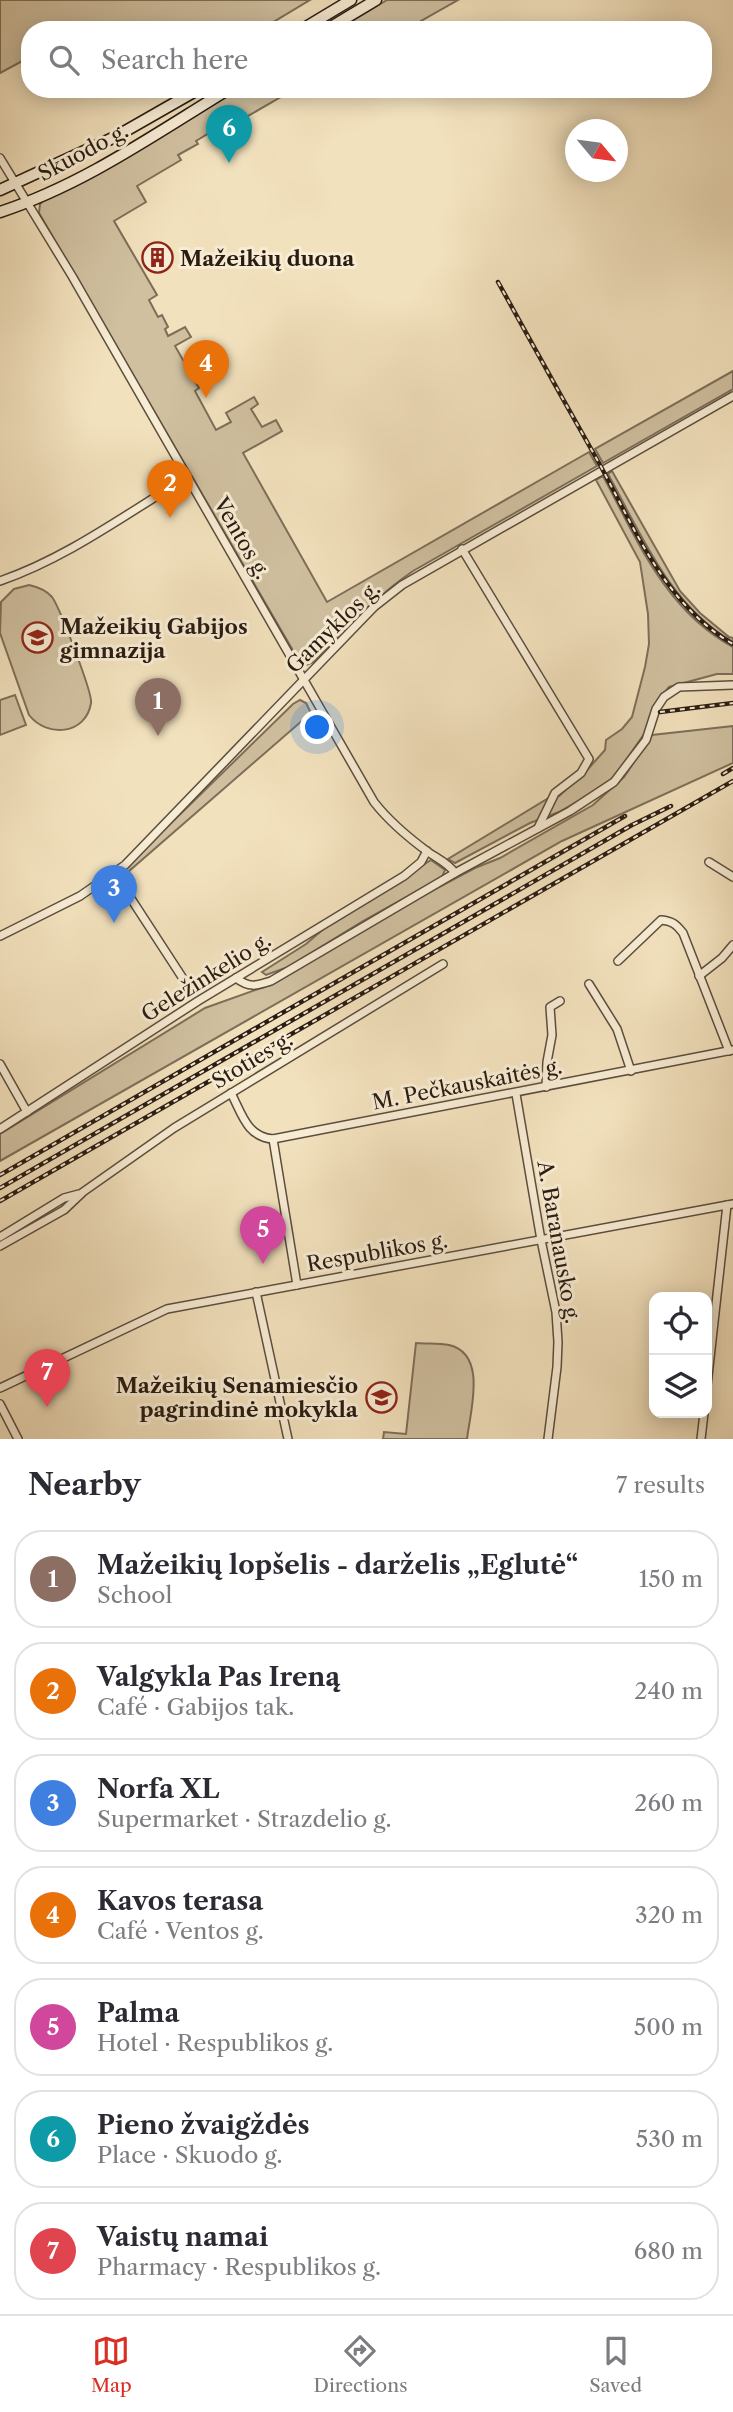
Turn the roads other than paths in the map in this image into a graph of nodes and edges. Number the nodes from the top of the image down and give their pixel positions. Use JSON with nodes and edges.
{"nodes":[{"id":1,"x":351,"y":0,"type":"edge"},
{"id":2,"x":376,"y":0,"type":"edge"},
{"id":3,"x":358,"y":11,"type":"junction"},
{"id":4,"x":316,"y":21,"type":"edge"},
{"id":5,"x":341,"y":21,"type":"edge"},
{"id":6,"x":183,"y":98,"type":"edge"},
{"id":7,"x":214,"y":98,"type":"edge"},
{"id":8,"x":0,"y":158,"type":"edge"},
{"id":9,"x":15,"y":184,"type":"junction"},
{"id":10,"x":0,"y":190,"type":"edge"},
{"id":11,"x":26,"y":203,"type":"junction"},
{"id":12,"x":0,"y":212,"type":"edge"},
{"id":13,"x":733,"y":396,"type":"edge"},
{"id":14,"x":186,"y":478,"type":"junction"},
{"id":15,"x":462,"y":549,"type":"junction"},
{"id":16,"x":0,"y":581,"type":"edge"},
{"id":17,"x":304,"y":679,"type":"junction"},
{"id":18,"x":733,"y":685,"type":"edge"},
{"id":19,"x":537,"y":829,"type":"junction"},
{"id":20,"x":427,"y":851,"type":"junction"},
{"id":21,"x":709,"y":862,"type":"dead end"},
{"id":22,"x":455,"y":873,"type":"junction"},
{"id":23,"x":115,"y":874,"type":"junction"},
{"id":24,"x":733,"y":877,"type":"edge"},
{"id":25,"x":0,"y":936,"type":"edge"},
{"id":26,"x":733,"y":944,"type":"edge"},
{"id":27,"x":618,"y":961,"type":"dead end"},
{"id":28,"x":443,"y":964,"type":"dead end"},
{"id":29,"x":699,"y":976,"type":"junction"},
{"id":30,"x":182,"y":977,"type":"dead end"},
{"id":31,"x":236,"y":978,"type":"junction"},
{"id":32,"x":589,"y":984,"type":"dead end"},
{"id":33,"x":560,"y":1001,"type":"dead end"},
{"id":34,"x":731,"y":1051,"type":"edge"},
{"id":35,"x":0,"y":1064,"type":"edge"},
{"id":36,"x":631,"y":1071,"type":"junction"},
{"id":37,"x":546,"y":1087,"type":"junction"},
{"id":38,"x":231,"y":1093,"type":"junction"},
{"id":39,"x":516,"y":1094,"type":"junction"},
{"id":40,"x":27,"y":1112,"type":"junction"},
{"id":41,"x":0,"y":1129,"type":"edge"},
{"id":42,"x":273,"y":1139,"type":"junction"},
{"id":43,"x":83,"y":1192,"type":"junction"},
{"id":44,"x":730,"y":1204,"type":"edge"},
{"id":45,"x":0,"y":1237,"type":"edge"},
{"id":46,"x":541,"y":1240,"type":"junction"},
{"id":47,"x":0,"y":1246,"type":"edge"},
{"id":48,"x":297,"y":1285,"type":"junction"},
{"id":49,"x":256,"y":1292,"type":"junction"},
{"id":50,"x":711,"y":1355,"type":"edge"},
{"id":51,"x":0,"y":1388,"type":"edge"},
{"id":52,"x":0,"y":1404,"type":"edge"},
{"id":53,"x":703,"y":1418,"type":"edge"},
{"id":54,"x":18,"y":1439,"type":"edge"},
{"id":55,"x":288,"y":1439,"type":"edge"},
{"id":56,"x":548,"y":1439,"type":"edge"},
{"id":57,"x":701,"y":1439,"type":"edge"}],
"edges":[{"from":1,"to":3,"type":"street"},
{"from":1,"to":4,"type":"main road"},
{"from":2,"to":3,"type":"main road"},
{"from":3,"to":5,"type":"main road"},
{"from":6,"to":9,"type":"main road","name":"Skuodo g."},
{"from":7,"to":11,"type":"main road","name":"Skuodo g."},
{"from":8,"to":9,"type":"street","name":"Ventos g."},
{"from":9,"to":10,"type":"main road","name":"Skuodo g."},
{"from":9,"to":11,"type":"street","name":"Ventos g."},
{"from":11,"to":12,"type":"main road","name":"Skuodo g."},
{"from":11,"to":14,"type":"street","name":"Ventos g."},
{"from":13,"to":15,"type":"street","name":"Gamyklos g."},
{"from":14,"to":16,"type":"street"},
{"from":14,"to":17,"type":"street","name":"Ventos g."},
{"from":15,"to":17,"type":"street","name":"Gamyklos g."},
{"from":15,"to":19,"type":"street"},
{"from":17,"to":20,"type":"street","name":"Ventos g."},
{"from":17,"to":23,"type":"street","name":"Gamyklos g."},
{"from":18,"to":19,"type":"street"},
{"from":19,"to":22,"type":"street"},
{"from":20,"to":22,"type":"street","name":"Ventos g."},
{"from":20,"to":31,"type":"street","name":"Geležinkelio g."},
{"from":21,"to":24,"type":"street"},
{"from":22,"to":31,"type":"street"},
{"from":23,"to":25,"type":"street","name":"Gamyklos g."},
{"from":23,"to":30,"type":"street"},
{"from":26,"to":29,"type":"street"},
{"from":27,"to":29,"type":"street"},
{"from":28,"to":38,"type":"street","name":"Stoties g."},
{"from":29,"to":34,"type":"street"},
{"from":31,"to":40,"type":"street","name":"Geležinkelio g."},
{"from":32,"to":36,"type":"street"},
{"from":33,"to":37,"type":"street"},
{"from":34,"to":36,"type":"street","name":"M. Pečkauskaitės g."},
{"from":35,"to":40,"type":"street"},
{"from":36,"to":37,"type":"street","name":"M. Pečkauskaitės g."},
{"from":37,"to":39,"type":"street","name":"M. Pečkauskaitės g."},
{"from":38,"to":42,"type":"street"},
{"from":38,"to":43,"type":"street","name":"Stoties g."},
{"from":39,"to":42,"type":"street","name":"M. Pečkauskaitės g."},
{"from":39,"to":46,"type":"street","name":"A. Baranausko g."},
{"from":40,"to":41,"type":"street","name":"Geležinkelio g."},
{"from":42,"to":48,"type":"street"},
{"from":43,"to":45,"type":"street","name":"Stoties g."},
{"from":43,"to":47,"type":"street","name":"Stoties g."},
{"from":44,"to":46,"type":"street","name":"Respublikos g."},
{"from":44,"to":50,"type":"street"},
{"from":46,"to":48,"type":"street","name":"Respublikos g."},
{"from":46,"to":56,"type":"street","name":"A. Baranausko g."},
{"from":48,"to":49,"type":"street","name":"Respublikos g."},
{"from":49,"to":51,"type":"street","name":"Respublikos g."},
{"from":49,"to":55,"type":"street"},
{"from":52,"to":54,"type":"street"},
{"from":53,"to":57,"type":"street"}]}
